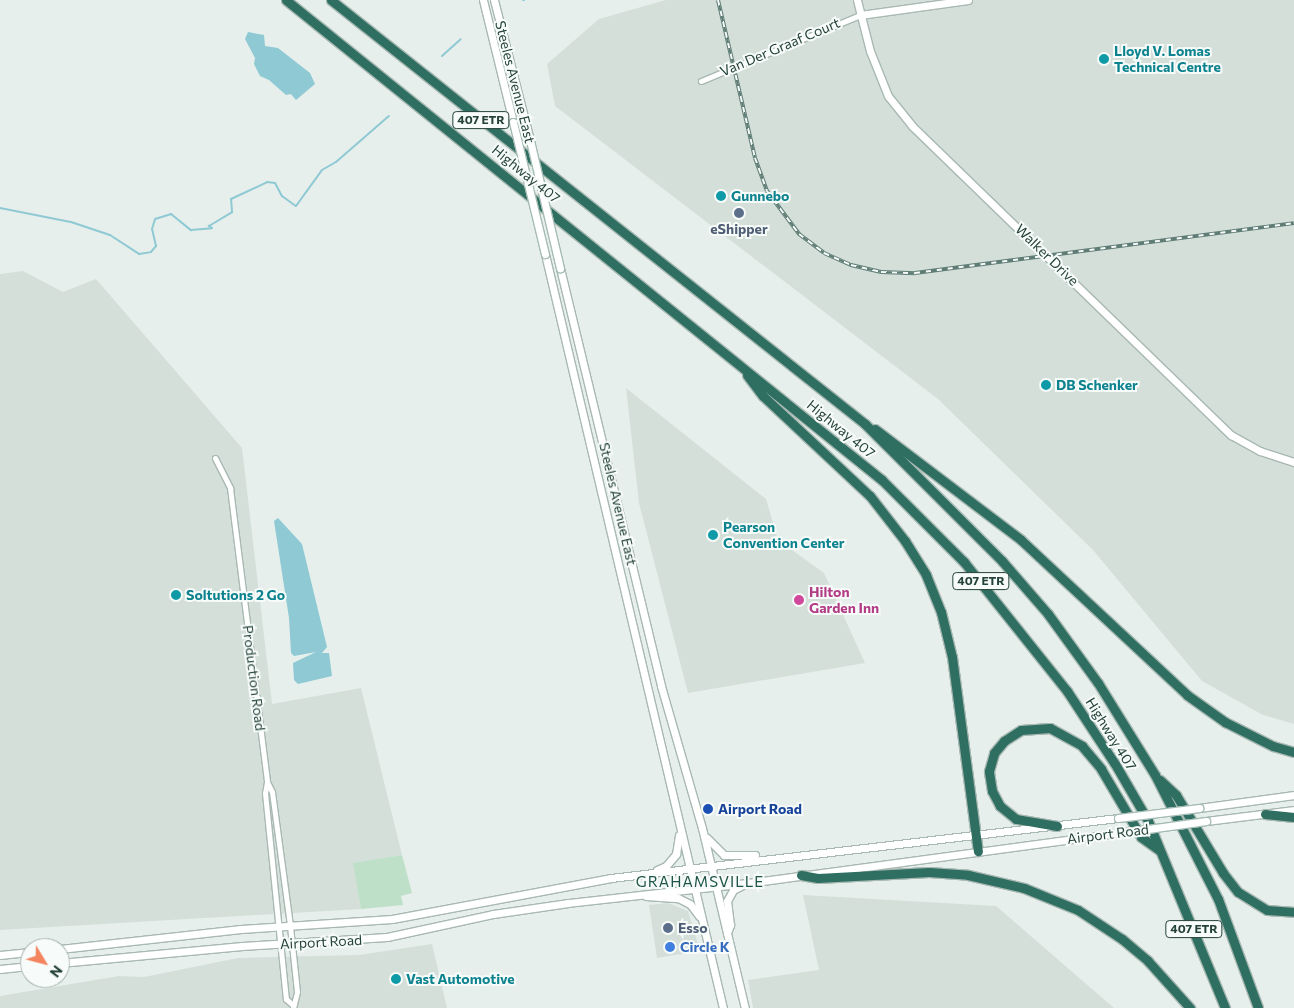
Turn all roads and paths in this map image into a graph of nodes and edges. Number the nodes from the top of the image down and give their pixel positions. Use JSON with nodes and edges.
{"nodes":[{"id":1,"x":286,"y":0,"type":"edge"},
{"id":2,"x":331,"y":0,"type":"edge"},
{"id":3,"x":483,"y":0,"type":"edge"},
{"id":4,"x":494,"y":0,"type":"edge"},
{"id":5,"x":858,"y":0,"type":"edge"},
{"id":6,"x":968,"y":0,"type":"edge"},
{"id":7,"x":860,"y":15,"type":"junction"},
{"id":8,"x":701,"y":80,"type":"dead end"},
{"id":9,"x":739,"y":365,"type":"junction"},
{"id":10,"x":865,"y":424,"type":"junction"},
{"id":11,"x":215,"y":458,"type":"dead end"},
{"id":12,"x":1294,"y":462,"type":"edge"},
{"id":13,"x":1294,"y":752,"type":"edge"},
{"id":14,"x":1155,"y":776,"type":"junction"},
{"id":15,"x":267,"y":782,"type":"junction"},
{"id":16,"x":1294,"y":795,"type":"edge"},
{"id":17,"x":1294,"y":810,"type":"edge"},
{"id":18,"x":1265,"y":814,"type":"junction"},
{"id":19,"x":1294,"y":817,"type":"edge"},
{"id":20,"x":1056,"y":826,"type":"junction"},
{"id":21,"x":680,"y":828,"type":"junction"},
{"id":22,"x":702,"y":828,"type":"junction"},
{"id":23,"x":976,"y":837,"type":"junction"},
{"id":24,"x":978,"y":851,"type":"junction"},
{"id":25,"x":1160,"y":851,"type":"junction"},
{"id":26,"x":779,"y":857,"type":"junction"},
{"id":27,"x":711,"y":866,"type":"junction"},
{"id":28,"x":690,"y":869,"type":"junction"},
{"id":29,"x":643,"y":874,"type":"junction"},
{"id":30,"x":801,"y":875,"type":"junction"},
{"id":31,"x":755,"y":882,"type":"junction"},
{"id":32,"x":716,"y":887,"type":"junction"},
{"id":33,"x":695,"y":889,"type":"junction"},
{"id":34,"x":643,"y":896,"type":"junction"},
{"id":35,"x":1294,"y":912,"type":"edge"},
{"id":36,"x":703,"y":923,"type":"junction"},
{"id":37,"x":280,"y":926,"type":"junction"},
{"id":38,"x":290,"y":926,"type":"junction"},
{"id":39,"x":727,"y":934,"type":"junction"},
{"id":40,"x":290,"y":944,"type":"junction"},
{"id":41,"x":281,"y":945,"type":"junction"},
{"id":42,"x":70,"y":948,"type":"edge"},
{"id":43,"x":20,"y":953,"type":"edge"},
{"id":44,"x":0,"y":955,"type":"edge"},
{"id":45,"x":70,"y":962,"type":"edge"},
{"id":46,"x":20,"y":967,"type":"edge"},
{"id":47,"x":0,"y":969,"type":"edge"},
{"id":48,"x":293,"y":1006,"type":"edge"},
{"id":49,"x":723,"y":1008,"type":"edge"},
{"id":50,"x":745,"y":1008,"type":"edge"},
{"id":51,"x":1190,"y":1008,"type":"edge"},
{"id":52,"x":1225,"y":1008,"type":"edge"},
{"id":53,"x":1258,"y":1008,"type":"edge"}],
"edges":[{"from":1,"to":9,"type":"highway","name":"Highway 407","number":"407 ETR"},
{"from":2,"to":10,"type":"highway","name":"Highway 407","number":"407 ETR"},
{"from":3,"to":21,"type":"main road","name":"Steeles Avenue East","bridge":true},
{"from":4,"to":22,"type":"main road","name":"Steeles Avenue East","bridge":true},
{"from":5,"to":7,"type":"main road","name":"Walker Drive"},
{"from":6,"to":7,"type":"main road"},
{"from":7,"to":8,"type":"street","name":"Van Der Graaf Court"},
{"from":7,"to":12,"type":"main road","name":"Walker Drive"},
{"from":9,"to":23,"type":"highway"},
{"from":9,"to":25,"type":"highway","name":"Highway 407","number":"407 ETR"},
{"from":10,"to":13,"type":"highway"},
{"from":10,"to":14,"type":"highway","name":"Highway 407","number":"407 ETR"},
{"from":11,"to":15,"type":"street","name":"Production Road"},
{"from":14,"to":35,"type":"highway"},
{"from":14,"to":53,"type":"highway","name":"Highway 407","number":"407 ETR"},
{"from":15,"to":37,"type":"street","name":"Production Road"},
{"from":15,"to":38,"type":"street","name":"Production Road"},
{"from":16,"to":20,"type":"main road","name":"Airport Road","bridge":true},
{"from":17,"to":18,"type":"main road","name":"Airport Road"},
{"from":18,"to":19,"type":"highway"},
{"from":18,"to":24,"type":"main road","name":"Airport Road","bridge":true},
{"from":20,"to":23,"type":"main road","name":"Airport Road"},
{"from":20,"to":25,"type":"highway"},
{"from":21,"to":28,"type":"main road","name":"Steeles Avenue East"},
{"from":21,"to":29,"type":"main road"},
{"from":22,"to":26,"type":"main road"},
{"from":22,"to":27,"type":"main road","name":"Steeles Avenue East"},
{"from":23,"to":24,"type":"highway"},
{"from":23,"to":26,"type":"main road","name":"Airport Road"},
{"from":24,"to":30,"type":"main road","name":"Airport Road"},
{"from":25,"to":52,"type":"highway","name":"Highway 407","number":"407 ETR"},
{"from":26,"to":27,"type":"main road","name":"Airport Road"},
{"from":27,"to":28,"type":"main road","name":"Airport Road"},
{"from":27,"to":32,"type":"main road","name":"Steeles Avenue East"},
{"from":28,"to":29,"type":"main road","name":"Airport Road"},
{"from":28,"to":33,"type":"main road","name":"Steeles Avenue East"},
{"from":29,"to":38,"type":"main road","name":"Airport Road"},
{"from":30,"to":31,"type":"main road","name":"Airport Road"},
{"from":30,"to":51,"type":"highway"},
{"from":31,"to":32,"type":"main road","name":"Airport Road"},
{"from":31,"to":39,"type":"main road"},
{"from":32,"to":33,"type":"main road","name":"Airport Road"},
{"from":32,"to":39,"type":"main road","name":"Steeles Avenue East"},
{"from":33,"to":34,"type":"main road","name":"Airport Road"},
{"from":33,"to":36,"type":"main road","name":"Steeles Avenue East"},
{"from":34,"to":36,"type":"main road"},
{"from":34,"to":40,"type":"main road","name":"Airport Road"},
{"from":36,"to":49,"type":"main road","name":"Steeles Avenue East"},
{"from":37,"to":38,"type":"main road","name":"Airport Road"},
{"from":37,"to":41,"type":"street","name":"Production Road"},
{"from":37,"to":42,"type":"main road","name":"Airport Road"},
{"from":38,"to":40,"type":"street","name":"Production Road"},
{"from":39,"to":50,"type":"main road","name":"Steeles Avenue East"},
{"from":40,"to":41,"type":"main road","name":"Airport Road"},
{"from":40,"to":48,"type":"street","name":"Production Road"},
{"from":41,"to":45,"type":"main road","name":"Airport Road"},
{"from":41,"to":48,"type":"street","name":"Production Road"},
{"from":43,"to":44,"type":"main road"},
{"from":46,"to":47,"type":"main road"}]}
